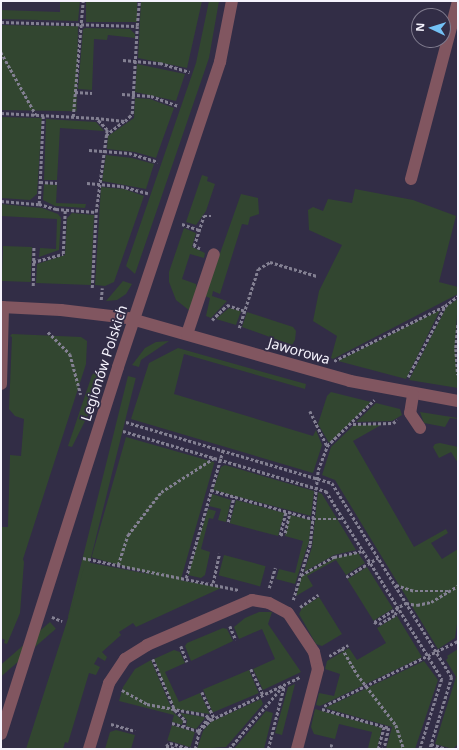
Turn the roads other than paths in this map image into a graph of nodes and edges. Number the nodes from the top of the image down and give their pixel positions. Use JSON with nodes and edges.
{"nodes":[{"id":1,"x":232,"y":1,"type":"edge"},
{"id":2,"x":458,"y":1,"type":"edge"},
{"id":3,"x":411,"y":179,"type":"dead end"},
{"id":4,"x":214,"y":254,"type":"dead end"},
{"id":5,"x":2,"y":307,"type":"edge"},
{"id":6,"x":134,"y":319,"type":"junction"},
{"id":7,"x":187,"y":334,"type":"junction"},
{"id":8,"x":1,"y":384,"type":"edge"},
{"id":9,"x":413,"y":395,"type":"junction"},
{"id":10,"x":458,"y":401,"type":"edge"},
{"id":11,"x":420,"y":428,"type":"dead end"},
{"id":12,"x":1,"y":734,"type":"edge"},
{"id":13,"x":89,"y":749,"type":"edge"},
{"id":14,"x":298,"y":749,"type":"edge"}],
"edges":[{"from":1,"to":6,"type":"street","name":"Legionów Polskich"},
{"from":2,"to":3,"type":"street"},
{"from":4,"to":7,"type":"street"},
{"from":5,"to":6,"type":"street","name":"Jaworowa"},
{"from":5,"to":8,"type":"street"},
{"from":6,"to":7,"type":"street","name":"Jaworowa"},
{"from":6,"to":12,"type":"street","name":"Legionów Polskich"},
{"from":7,"to":9,"type":"street","name":"Jaworowa"},
{"from":9,"to":10,"type":"street","name":"Jaworowa"},
{"from":9,"to":11,"type":"street"},
{"from":13,"to":14,"type":"street"}]}
